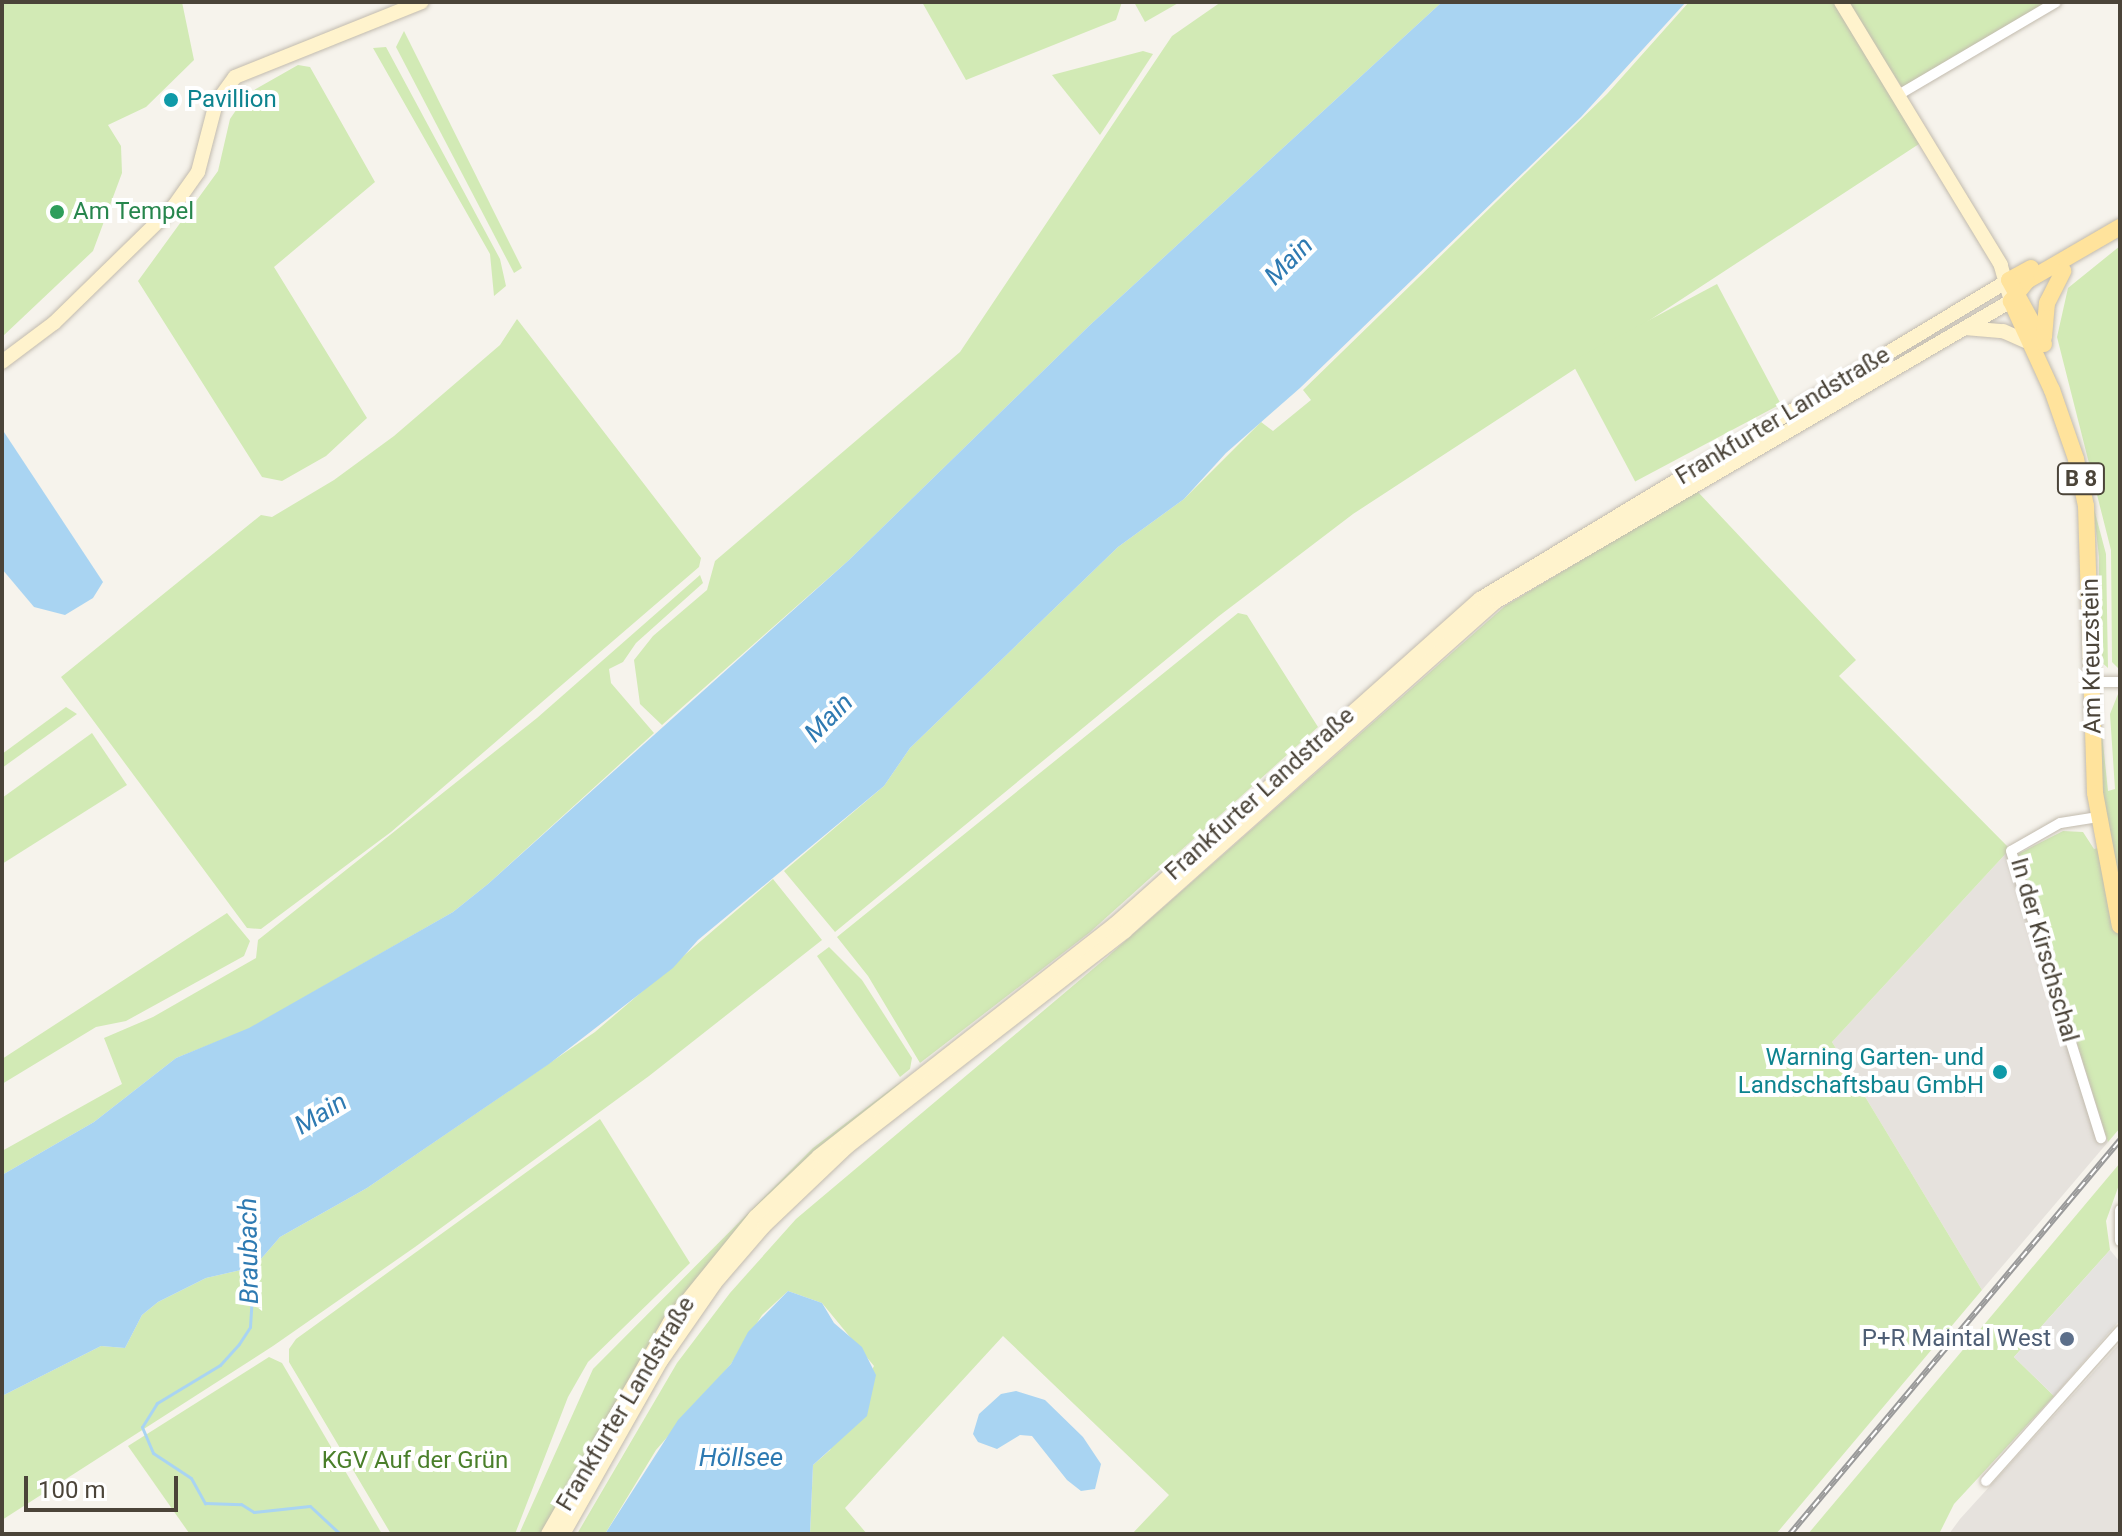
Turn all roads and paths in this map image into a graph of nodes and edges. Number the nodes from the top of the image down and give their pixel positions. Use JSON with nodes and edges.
{"nodes":[{"id":1,"x":422,"y":2,"type":"edge"},
{"id":2,"x":1841,"y":2,"type":"edge"},
{"id":3,"x":2056,"y":2,"type":"edge"},
{"id":4,"x":1900,"y":94,"type":"junction"},
{"id":5,"x":2120,"y":216,"type":"edge"},
{"id":6,"x":2120,"y":227,"type":"edge"},
{"id":7,"x":2120,"y":239,"type":"edge"},
{"id":8,"x":2063,"y":271,"type":"junction"},
{"id":9,"x":2013,"y":289,"type":"junction"},
{"id":10,"x":1965,"y":328,"type":"junction"},
{"id":11,"x":2025,"y":341,"type":"junction"},
{"id":12,"x":2044,"y":344,"type":"junction"},
{"id":13,"x":2,"y":362,"type":"edge"},
{"id":14,"x":2052,"y":390,"type":"junction"},
{"id":15,"x":2093,"y":682,"type":"junction"},
{"id":16,"x":2120,"y":682,"type":"edge"},
{"id":17,"x":2098,"y":817,"type":"junction"},
{"id":18,"x":2120,"y":926,"type":"edge"},
{"id":19,"x":2101,"y":1138,"type":"dead end"},
{"id":20,"x":2120,"y":1210,"type":"edge"},
{"id":21,"x":2120,"y":1241,"type":"edge"},
{"id":22,"x":2120,"y":1331,"type":"edge"},
{"id":23,"x":1986,"y":1481,"type":"dead end"},
{"id":24,"x":548,"y":1534,"type":"edge"},
{"id":25,"x":563,"y":1534,"type":"edge"}],
"edges":[{"from":1,"to":13,"type":"main road"},
{"from":2,"to":4,"type":"main road"},
{"from":3,"to":4,"type":"street"},
{"from":4,"to":9,"type":"main road"},
{"from":5,"to":9,"type":"main road","name":"Frankfurter Landstraße"},
{"from":6,"to":9,"type":"main road"},
{"from":7,"to":8,"type":"main road","name":"Frankfurter Landstraße"},
{"from":8,"to":9,"type":"main road","name":"Frankfurter Landstraße"},
{"from":8,"to":12,"type":"main road","name":"Am Kreuzstein"},
{"from":9,"to":10,"type":"main road","name":"Frankfurter Landstraße"},
{"from":9,"to":11,"type":"main road","number":"B 8"},
{"from":9,"to":12,"type":"main road"},
{"from":9,"to":24,"type":"main road","name":"Frankfurter Landstraße"},
{"from":10,"to":11,"type":"main road"},
{"from":10,"to":25,"type":"main road","name":"Frankfurter Landstraße"},
{"from":11,"to":14,"type":"main road","name":"Am Kreuzstein","number":"B 8"},
{"from":12,"to":14,"type":"main road","name":"Am Kreuzstein"},
{"from":14,"to":15,"type":"main road","name":"Am Kreuzstein","number":"B 8"},
{"from":15,"to":16,"type":"street"},
{"from":15,"to":17,"type":"main road","name":"Am Kreuzstein","number":"B 8"},
{"from":17,"to":18,"type":"main road","name":"Am Kreuzstein","number":"B 8"},
{"from":17,"to":19,"type":"street","name":"In der Kirschschal"},
{"from":20,"to":21,"type":"street"},
{"from":22,"to":23,"type":"street"}]}
